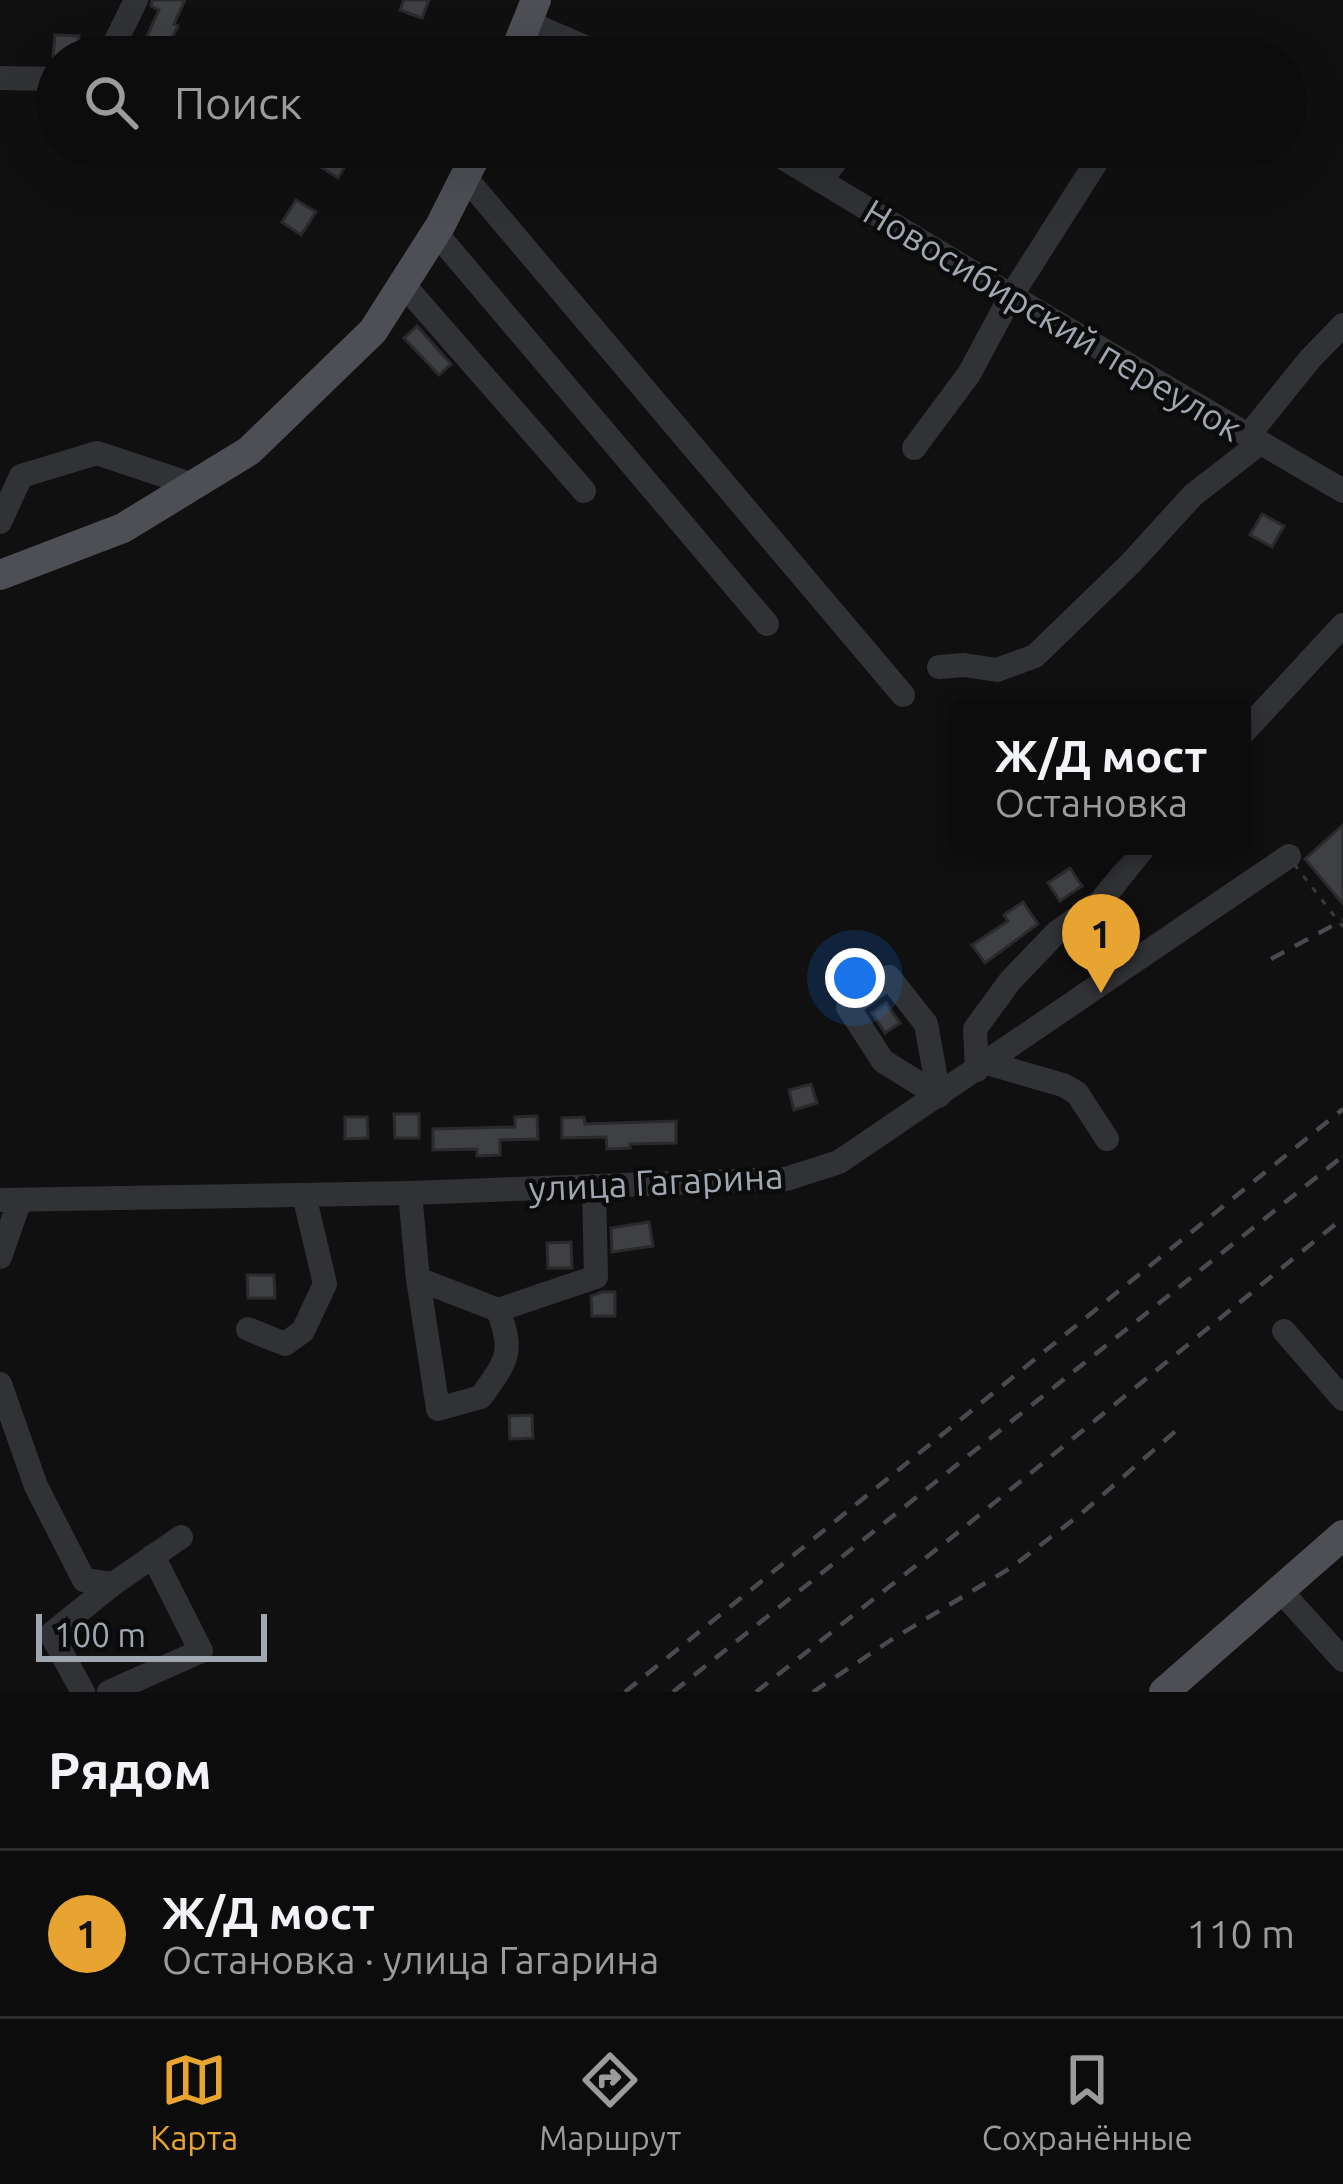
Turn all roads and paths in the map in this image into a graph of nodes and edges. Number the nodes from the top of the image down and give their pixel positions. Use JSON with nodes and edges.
{"nodes":[{"id":1,"x":136,"y":0,"type":"edge"},
{"id":2,"x":532,"y":11,"type":"edge"},
{"id":3,"x":118,"y":36,"type":"edge"},
{"id":4,"x":573,"y":36,"type":"edge"},
{"id":5,"x":0,"y":78,"type":"edge"},
{"id":6,"x":36,"y":79,"type":"edge"},
{"id":7,"x":470,"y":168,"type":"edge"},
{"id":8,"x":800,"y":168,"type":"edge"},
{"id":9,"x":831,"y":168,"type":"edge"},
{"id":10,"x":1093,"y":168,"type":"edge"},
{"id":11,"x":465,"y":177,"type":"junction"},
{"id":12,"x":821,"y":181,"type":"junction"},
{"id":13,"x":436,"y":233,"type":"junction"},
{"id":14,"x":403,"y":284,"type":"junction"},
{"id":15,"x":1012,"y":296,"type":"junction"},
{"id":16,"x":1343,"y":325,"type":"edge"},
{"id":17,"x":1254,"y":440,"type":"junction"},
{"id":18,"x":914,"y":448,"type":"dead end"},
{"id":19,"x":193,"y":485,"type":"junction"},
{"id":20,"x":584,"y":491,"type":"dead end"},
{"id":21,"x":1343,"y":491,"type":"edge"},
{"id":22,"x":0,"y":522,"type":"edge"},
{"id":23,"x":0,"y":574,"type":"edge"},
{"id":24,"x":767,"y":623,"type":"dead end"},
{"id":25,"x":1343,"y":626,"type":"edge"},
{"id":26,"x":939,"y":667,"type":"dead end"},
{"id":27,"x":902,"y":695,"type":"dead end"},
{"id":28,"x":1251,"y":724,"type":"edge"},
{"id":29,"x":1138,"y":855,"type":"edge"},
{"id":30,"x":1291,"y":860,"type":"joint"},
{"id":31,"x":1343,"y":927,"type":"edge"},
{"id":32,"x":982,"y":1066,"type":"junction"},
{"id":33,"x":940,"y":1096,"type":"junction"},
{"id":34,"x":1107,"y":1139,"type":"dead end"},
{"id":35,"x":594,"y":1187,"type":"junction"},
{"id":36,"x":410,"y":1193,"type":"junction"},
{"id":37,"x":304,"y":1195,"type":"junction"},
{"id":38,"x":10,"y":1200,"type":"edge"},
{"id":39,"x":0,"y":1257,"type":"edge"},
{"id":40,"x":418,"y":1279,"type":"junction"},
{"id":41,"x":498,"y":1310,"type":"junction"},
{"id":42,"x":248,"y":1329,"type":"dead end"},
{"id":43,"x":1285,"y":1331,"type":"dead end"},
{"id":44,"x":0,"y":1384,"type":"edge"},
{"id":45,"x":1343,"y":1399,"type":"edge"},
{"id":46,"x":1343,"y":1535,"type":"edge"},
{"id":47,"x":181,"y":1537,"type":"dead end"},
{"id":48,"x":153,"y":1556,"type":"junction"},
{"id":49,"x":113,"y":1584,"type":"junction"},
{"id":50,"x":1280,"y":1590,"type":"junction"},
{"id":51,"x":1343,"y":1660,"type":"edge"},
{"id":52,"x":83,"y":1692,"type":"edge"},
{"id":53,"x":109,"y":1692,"type":"edge"},
{"id":54,"x":1164,"y":1692,"type":"edge"}],
"edges":[{"from":1,"to":3,"type":"street"},
{"from":2,"to":4,"type":"street"},
{"from":5,"to":6,"type":"street"},
{"from":7,"to":11,"type":"main road"},
{"from":8,"to":12,"type":"street","name":"Новосибирский переулок"},
{"from":9,"to":12,"type":"street"},
{"from":10,"to":15,"type":"street"},
{"from":11,"to":13,"type":"main road"},
{"from":11,"to":27,"type":"street"},
{"from":12,"to":15,"type":"street","name":"Новосибирский переулок"},
{"from":13,"to":14,"type":"main road"},
{"from":13,"to":24,"type":"street"},
{"from":14,"to":19,"type":"main road"},
{"from":14,"to":20,"type":"street"},
{"from":15,"to":17,"type":"street","name":"Новосибирский переулок"},
{"from":15,"to":18,"type":"street"},
{"from":16,"to":17,"type":"street"},
{"from":17,"to":21,"type":"street","name":"Новосибирский переулок"},
{"from":17,"to":26,"type":"street"},
{"from":19,"to":22,"type":"street"},
{"from":19,"to":23,"type":"main road"},
{"from":25,"to":28,"type":"street"},
{"from":29,"to":32,"type":"street"},
{"from":30,"to":31,"type":"path","bridge":true},
{"from":30,"to":32,"type":"street","name":"улица Гагарина"},
{"from":32,"to":33,"type":"street","name":"улица Гагарина"},
{"from":32,"to":34,"type":"street"},
{"from":33,"to":33,"type":"street"},
{"from":33,"to":35,"type":"street","name":"улица Гагарина"},
{"from":35,"to":36,"type":"street","name":"улица Гагарина"},
{"from":35,"to":41,"type":"street"},
{"from":36,"to":37,"type":"street","name":"улица Гагарина"},
{"from":36,"to":40,"type":"street"},
{"from":37,"to":38,"type":"street","name":"улица Гагарина"},
{"from":37,"to":42,"type":"street"},
{"from":38,"to":39,"type":"street"},
{"from":40,"to":41,"type":"street"},
{"from":40,"to":41,"type":"street"},
{"from":43,"to":45,"type":"street"},
{"from":44,"to":49,"type":"street"},
{"from":46,"to":50,"type":"main road"},
{"from":47,"to":48,"type":"street"},
{"from":48,"to":49,"type":"street"},
{"from":48,"to":53,"type":"street"},
{"from":49,"to":52,"type":"street"},
{"from":50,"to":51,"type":"street"},
{"from":50,"to":54,"type":"main road"}]}
